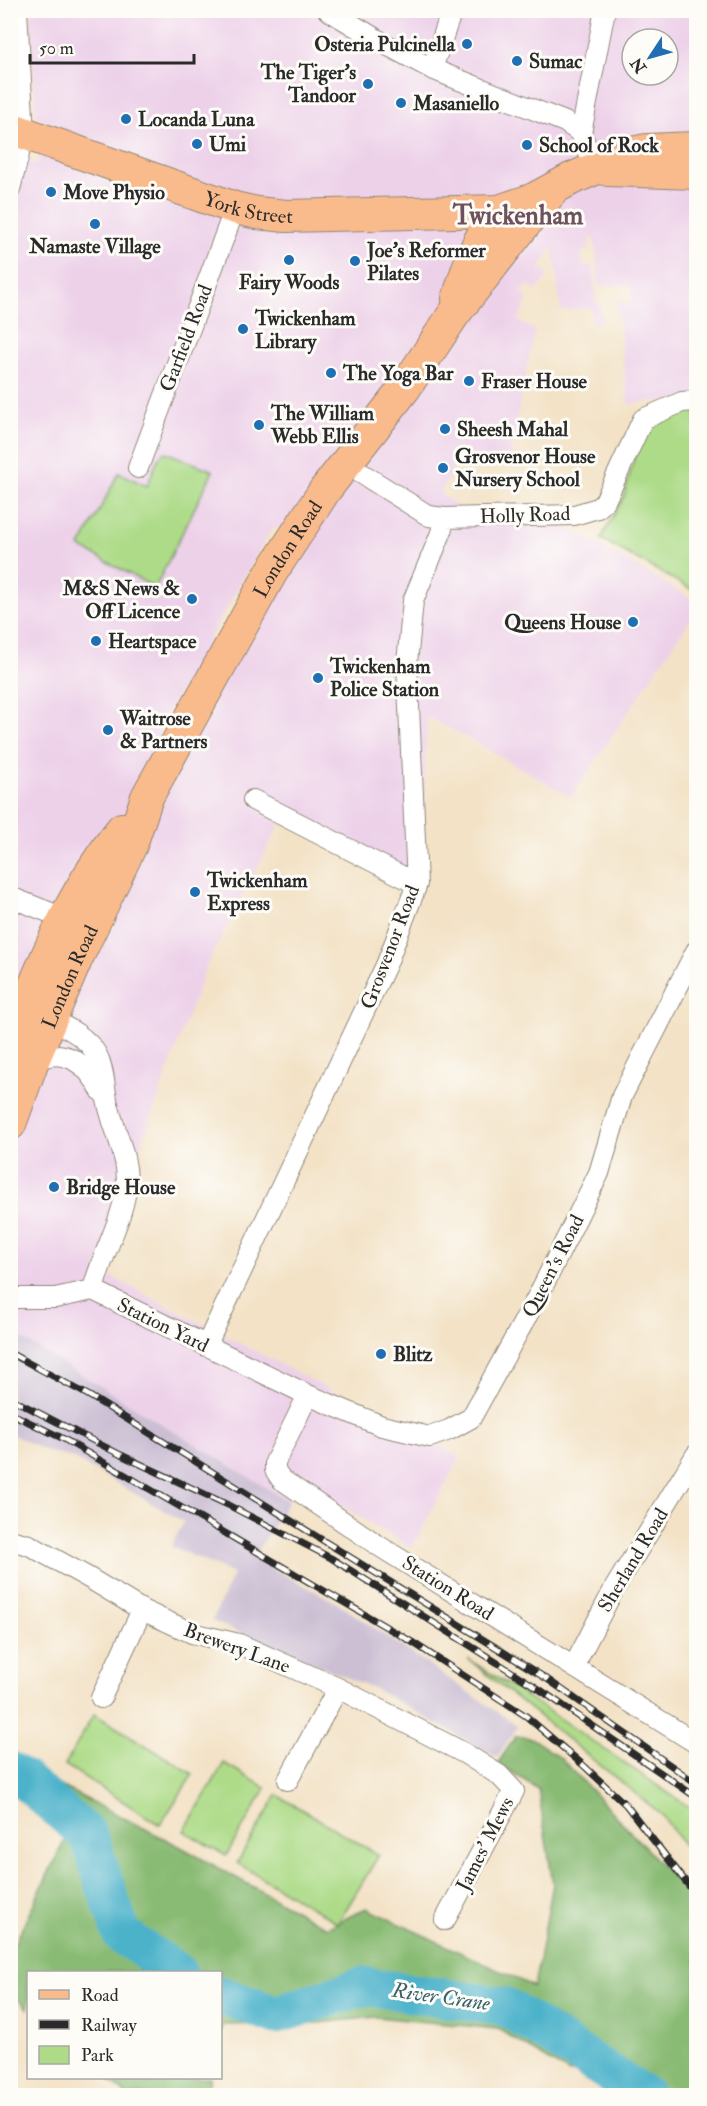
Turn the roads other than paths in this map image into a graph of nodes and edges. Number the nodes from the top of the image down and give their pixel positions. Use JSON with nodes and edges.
{"nodes":[{"id":1,"x":17,"y":10,"type":"edge"},
{"id":2,"x":328,"y":10,"type":"edge"},
{"id":3,"x":452,"y":10,"type":"edge"},
{"id":4,"x":605,"y":10,"type":"edge"},
{"id":5,"x":432,"y":69,"type":"junction"},
{"id":6,"x":17,"y":131,"type":"edge"},
{"id":7,"x":581,"y":133,"type":"junction"},
{"id":8,"x":696,"y":148,"type":"edge"},
{"id":9,"x":595,"y":169,"type":"junction"},
{"id":10,"x":696,"y":173,"type":"edge"},
{"id":11,"x":10,"y":189,"type":"edge"},
{"id":12,"x":553,"y":190,"type":"junction"},
{"id":13,"x":235,"y":208,"type":"junction"},
{"id":14,"x":499,"y":211,"type":"junction"},
{"id":15,"x":454,"y":314,"type":"junction"},
{"id":16,"x":696,"y":401,"type":"edge"},
{"id":17,"x":345,"y":463,"type":"junction"},
{"id":18,"x":138,"y":468,"type":"dead end"},
{"id":19,"x":444,"y":518,"type":"junction"},
{"id":20,"x":253,"y":800,"type":"dead end"},
{"id":21,"x":417,"y":885,"type":"junction"},
{"id":22,"x":10,"y":897,"type":"edge"},
{"id":23,"x":76,"y":923,"type":"junction"},
{"id":24,"x":696,"y":951,"type":"edge"},
{"id":25,"x":38,"y":1014,"type":"junction"},
{"id":26,"x":21,"y":1055,"type":"edge"},
{"id":27,"x":107,"y":1102,"type":"junction"},
{"id":28,"x":10,"y":1124,"type":"edge"},
{"id":29,"x":93,"y":1290,"type":"junction"},
{"id":30,"x":10,"y":1298,"type":"edge"},
{"id":31,"x":206,"y":1346,"type":"junction"},
{"id":32,"x":308,"y":1395,"type":"junction"},
{"id":33,"x":696,"y":1455,"type":"edge"},
{"id":34,"x":10,"y":1540,"type":"edge"},
{"id":35,"x":142,"y":1610,"type":"junction"},
{"id":36,"x":574,"y":1666,"type":"junction"},
{"id":37,"x":338,"y":1688,"type":"junction"},
{"id":38,"x":101,"y":1698,"type":"dead end"},
{"id":39,"x":696,"y":1743,"type":"edge"},
{"id":40,"x":464,"y":1753,"type":"joint"},
{"id":41,"x":288,"y":1780,"type":"dead end"},
{"id":42,"x":445,"y":1920,"type":"dead end"}],
"edges":[{"from":1,"to":6,"type":"street"},
{"from":2,"to":5,"type":"street"},
{"from":3,"to":5,"type":"street"},
{"from":4,"to":7,"type":"street"},
{"from":5,"to":7,"type":"street"},
{"from":6,"to":11,"type":"street"},
{"from":6,"to":13,"type":"main road","name":"York Street"},
{"from":7,"to":9,"type":"street"},
{"from":8,"to":9,"type":"main road","name":"London Road"},
{"from":9,"to":10,"type":"main road"},
{"from":9,"to":12,"type":"main road","name":"London Road"},
{"from":12,"to":14,"type":"main road","name":"London Road"},
{"from":12,"to":15,"type":"main road","name":"London Road"},
{"from":13,"to":14,"type":"main road","name":"York Street"},
{"from":13,"to":18,"type":"street","name":"Garfield Road"},
{"from":14,"to":15,"type":"main road","name":"London Road"},
{"from":15,"to":17,"type":"main road","name":"London Road"},
{"from":16,"to":19,"type":"street","name":"Holly Road"},
{"from":17,"to":19,"type":"street","name":"Holly Road"},
{"from":17,"to":23,"type":"main road","name":"London Road"},
{"from":19,"to":21,"type":"street","name":"Grosvenor Road"},
{"from":20,"to":21,"type":"street"},
{"from":21,"to":31,"type":"street","name":"Grosvenor Road"},
{"from":22,"to":23,"type":"street"},
{"from":23,"to":25,"type":"main road","name":"London Road"},
{"from":24,"to":32,"type":"street","name":"Queen's Road"},
{"from":25,"to":26,"type":"main road","name":"London Road"},
{"from":25,"to":27,"type":"street"},
{"from":26,"to":27,"type":"street"},
{"from":26,"to":28,"type":"main road","name":"London Road"},
{"from":27,"to":29,"type":"street"},
{"from":29,"to":30,"type":"street","name":"Station Yard"},
{"from":29,"to":31,"type":"street","name":"Station Yard"},
{"from":31,"to":32,"type":"street","name":"Station Yard"},
{"from":32,"to":36,"type":"street","name":"Station Road"},
{"from":33,"to":36,"type":"street","name":"Sherland Road"},
{"from":34,"to":35,"type":"street","name":"Brewery Lane"},
{"from":35,"to":37,"type":"street","name":"Brewery Lane"},
{"from":35,"to":38,"type":"street"},
{"from":36,"to":39,"type":"street","name":"Station Road"},
{"from":37,"to":40,"type":"street","name":"Brewery Lane"},
{"from":37,"to":41,"type":"street"},
{"from":40,"to":42,"type":"street","name":"James' Mews"}]}
